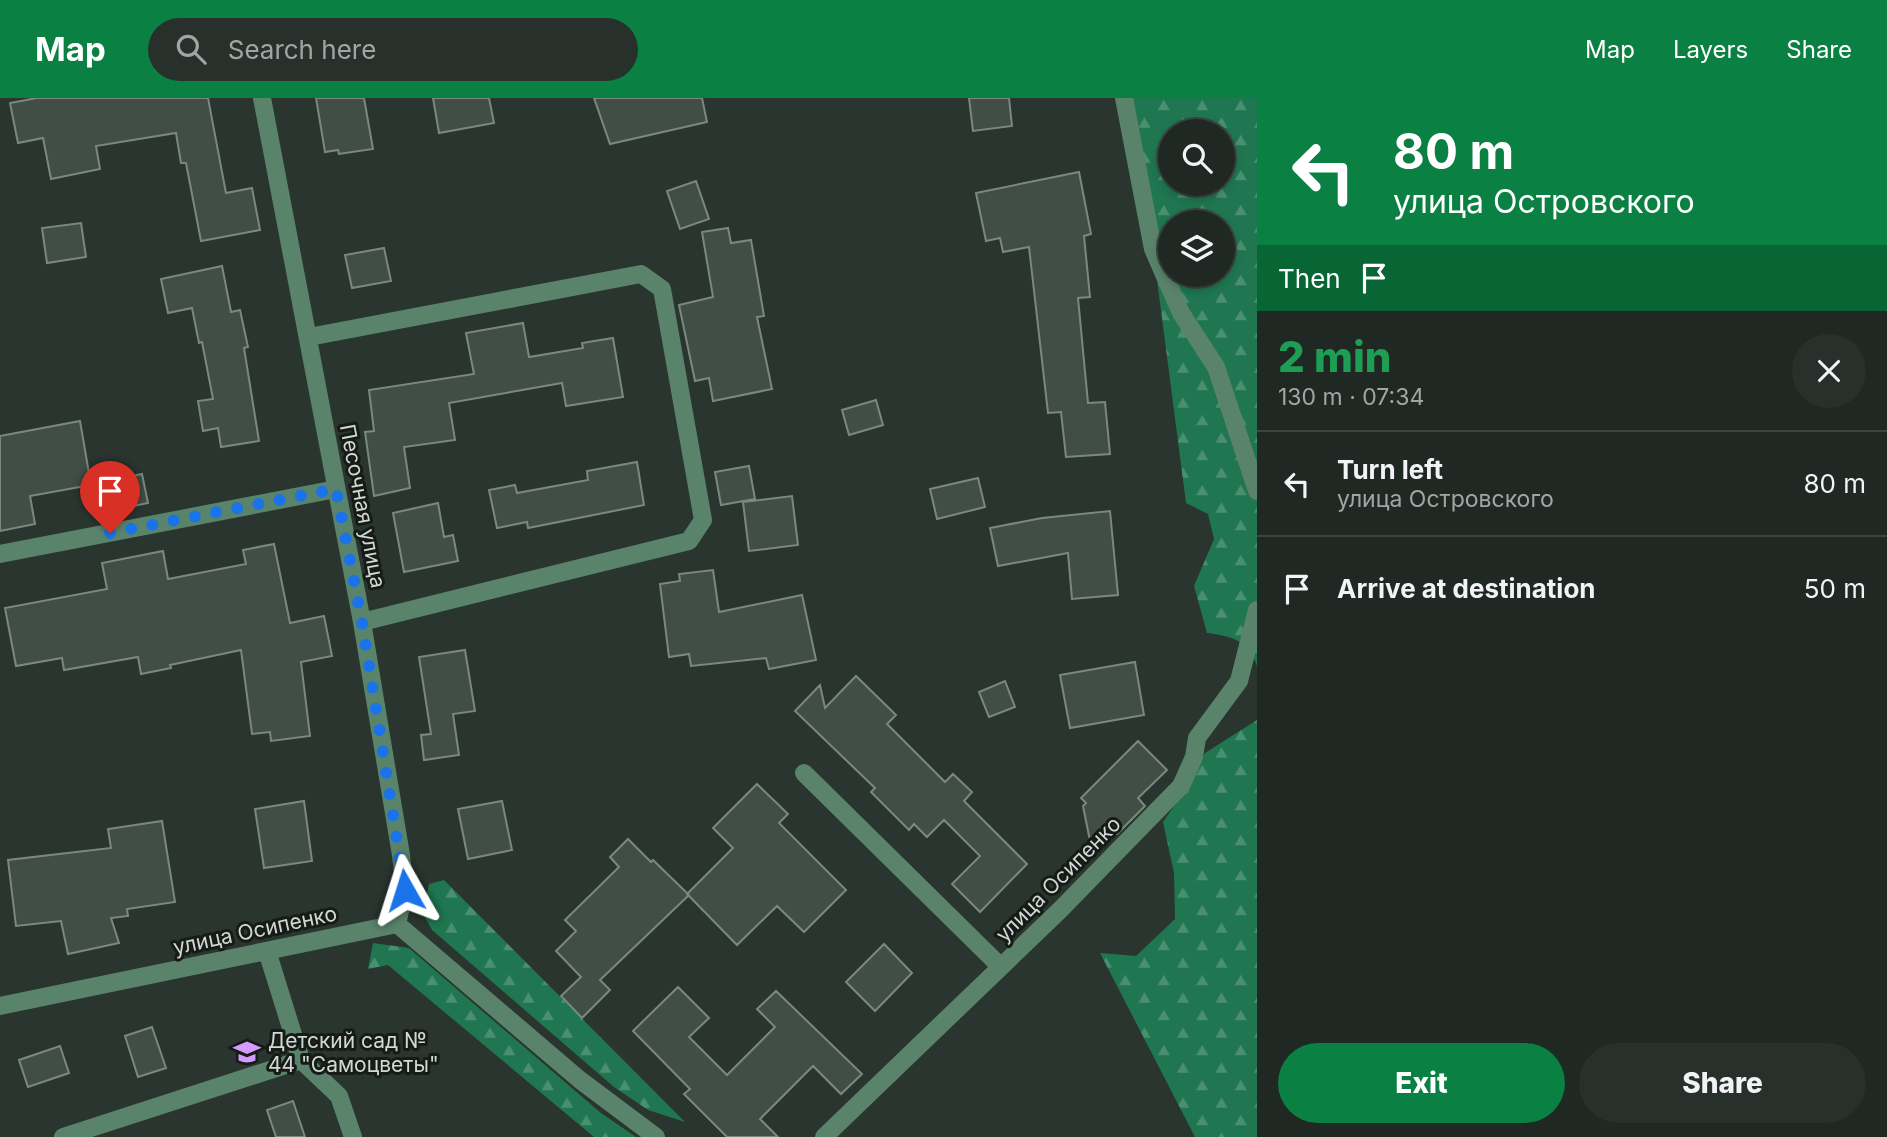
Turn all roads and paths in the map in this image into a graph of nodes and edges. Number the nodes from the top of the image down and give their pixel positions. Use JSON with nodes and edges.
{"nodes":[{"id":1,"x":262,"y":98,"type":"edge"},
{"id":2,"x":1124,"y":98,"type":"edge"},
{"id":3,"x":309,"y":337,"type":"junction"},
{"id":4,"x":336,"y":489,"type":"junction"},
{"id":5,"x":1257,"y":491,"type":"edge"},
{"id":6,"x":0,"y":554,"type":"edge"},
{"id":7,"x":1257,"y":610,"type":"edge"},
{"id":8,"x":362,"y":622,"type":"junction"},
{"id":9,"x":804,"y":773,"type":"dead end"},
{"id":10,"x":397,"y":925,"type":"junction"},
{"id":11,"x":267,"y":951,"type":"junction"},
{"id":12,"x":1001,"y":967,"type":"junction"},
{"id":13,"x":0,"y":1006,"type":"edge"},
{"id":14,"x":301,"y":1060,"type":"junction"},
{"id":15,"x":63,"y":1137,"type":"edge"},
{"id":16,"x":353,"y":1137,"type":"edge"},
{"id":17,"x":656,"y":1137,"type":"edge"},
{"id":18,"x":824,"y":1137,"type":"edge"}],
"edges":[{"from":1,"to":3,"type":"street","name":"Песочная улица"},
{"from":2,"to":5,"type":"street"},
{"from":3,"to":4,"type":"street","name":"Песочная улица"},
{"from":3,"to":8,"type":"street"},
{"from":4,"to":6,"type":"street"},
{"from":4,"to":8,"type":"street","name":"Песочная улица"},
{"from":7,"to":12,"type":"street","name":"улица Осипенко"},
{"from":8,"to":10,"type":"street","name":"Песочная улица"},
{"from":9,"to":12,"type":"street"},
{"from":10,"to":11,"type":"street","name":"улица Осипенко"},
{"from":10,"to":17,"type":"street"},
{"from":11,"to":13,"type":"street","name":"улица Осипенко"},
{"from":11,"to":14,"type":"street"},
{"from":12,"to":18,"type":"street","name":"улица Осипенко"},
{"from":14,"to":15,"type":"street"},
{"from":14,"to":16,"type":"street"}]}
